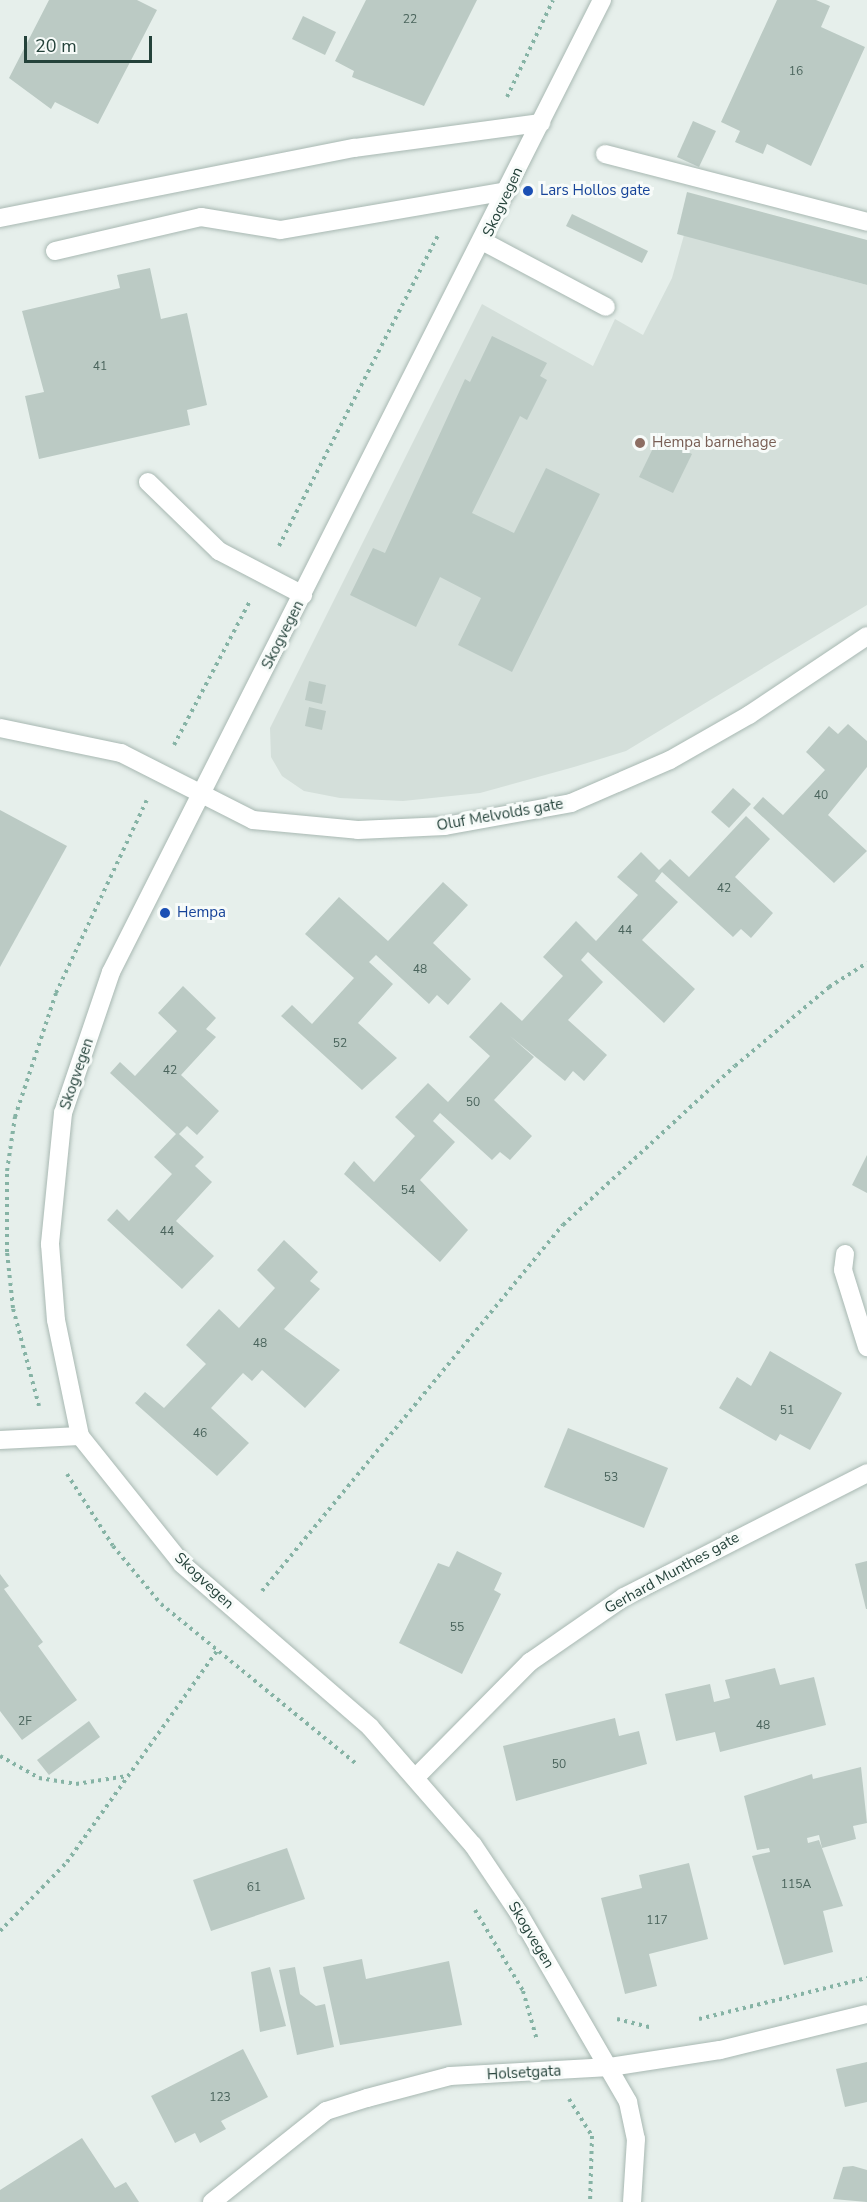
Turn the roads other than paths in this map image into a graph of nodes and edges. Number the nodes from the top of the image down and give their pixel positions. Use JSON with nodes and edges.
{"nodes":[{"id":1,"x":602,"y":0,"type":"edge"},
{"id":2,"x":541,"y":123,"type":"junction"},
{"id":3,"x":605,"y":154,"type":"dead end"},
{"id":4,"x":507,"y":191,"type":"junction"},
{"id":5,"x":0,"y":218,"type":"edge"},
{"id":6,"x":867,"y":222,"type":"edge"},
{"id":7,"x":484,"y":242,"type":"junction"},
{"id":8,"x":55,"y":251,"type":"dead end"},
{"id":9,"x":606,"y":307,"type":"dead end"},
{"id":10,"x":148,"y":482,"type":"dead end"},
{"id":11,"x":303,"y":595,"type":"junction"},
{"id":12,"x":867,"y":636,"type":"edge"},
{"id":13,"x":0,"y":728,"type":"edge"},
{"id":14,"x":204,"y":791,"type":"junction"},
{"id":15,"x":845,"y":1254,"type":"dead end"},
{"id":16,"x":867,"y":1347,"type":"edge"},
{"id":17,"x":80,"y":1436,"type":"junction"},
{"id":18,"x":0,"y":1440,"type":"edge"},
{"id":19,"x":867,"y":1473,"type":"edge"},
{"id":20,"x":417,"y":1776,"type":"junction"},
{"id":21,"x":867,"y":2014,"type":"edge"},
{"id":22,"x":610,"y":2067,"type":"junction"},
{"id":23,"x":212,"y":2202,"type":"edge"},
{"id":24,"x":632,"y":2202,"type":"edge"}],
"edges":[{"from":1,"to":2,"type":"street","name":"Skogvegen"},
{"from":2,"to":4,"type":"street","name":"Skogvegen"},
{"from":2,"to":5,"type":"street"},
{"from":3,"to":6,"type":"street"},
{"from":4,"to":7,"type":"street","name":"Skogvegen"},
{"from":4,"to":8,"type":"street"},
{"from":7,"to":9,"type":"street"},
{"from":7,"to":11,"type":"street","name":"Skogvegen"},
{"from":10,"to":11,"type":"street"},
{"from":11,"to":14,"type":"street","name":"Skogvegen"},
{"from":12,"to":14,"type":"street","name":"Oluf Melvolds gate"},
{"from":13,"to":14,"type":"street","name":"Oluf Melvolds gate"},
{"from":14,"to":17,"type":"street","name":"Skogvegen"},
{"from":15,"to":16,"type":"street"},
{"from":17,"to":18,"type":"street"},
{"from":17,"to":20,"type":"street","name":"Skogvegen"},
{"from":19,"to":20,"type":"street","name":"Gerhard Munthes gate"},
{"from":20,"to":22,"type":"street","name":"Skogvegen"},
{"from":21,"to":22,"type":"street","name":"Holsetgata"},
{"from":22,"to":23,"type":"street","name":"Holsetgata"},
{"from":22,"to":24,"type":"street","name":"Skogvegen"}]}
